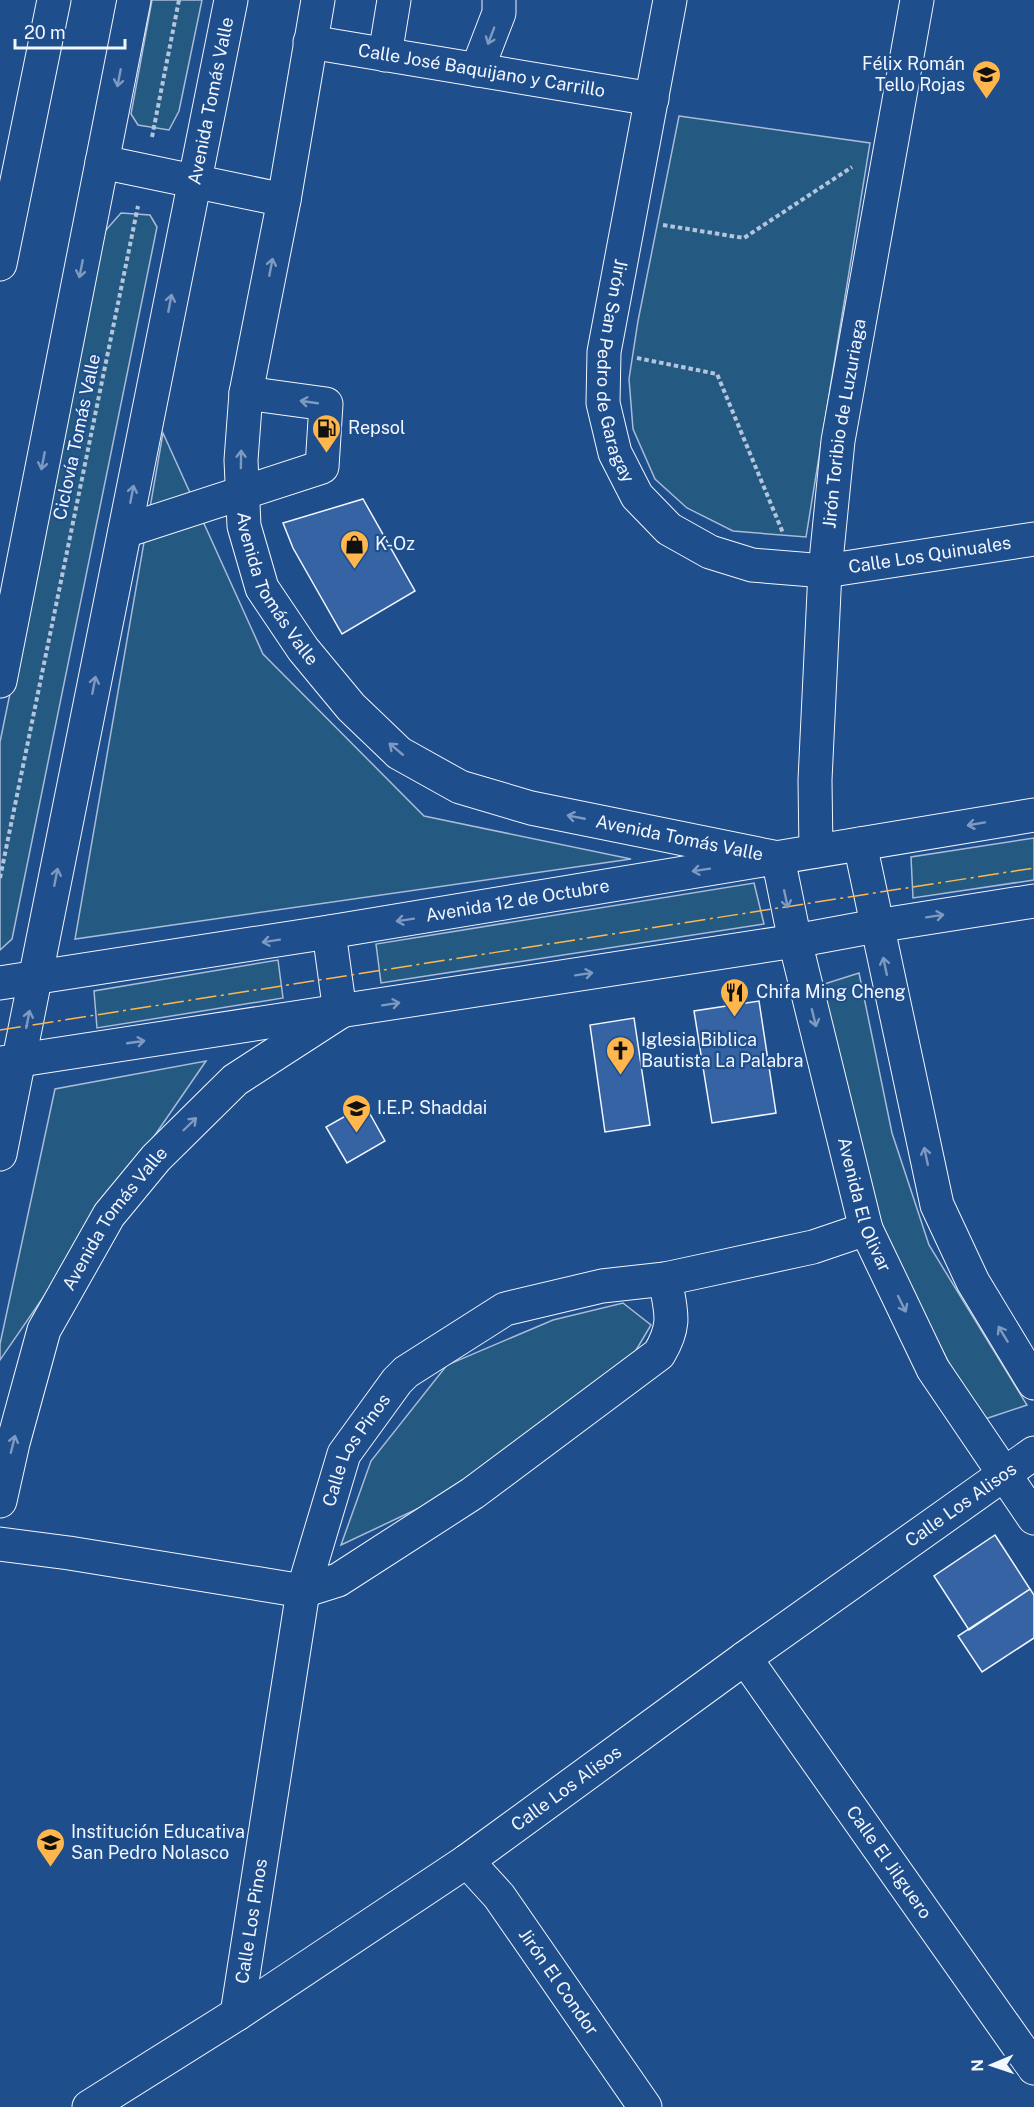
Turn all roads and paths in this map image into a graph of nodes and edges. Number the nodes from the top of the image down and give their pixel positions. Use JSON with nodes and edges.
{"nodes":[{"id":1,"x":54,"y":0,"type":"edge"},
{"id":2,"x":134,"y":0,"type":"edge"},
{"id":3,"x":179,"y":0,"type":"edge"},
{"id":4,"x":231,"y":0,"type":"edge"},
{"id":5,"x":318,"y":0,"type":"edge"},
{"id":6,"x":394,"y":0,"type":"edge"},
{"id":7,"x":499,"y":0,"type":"edge"},
{"id":8,"x":670,"y":0,"type":"edge"},
{"id":9,"x":918,"y":0,"type":"edge"},
{"id":10,"x":310,"y":42,"type":"junction"},
{"id":11,"x":385,"y":55,"type":"junction"},
{"id":12,"x":477,"y":70,"type":"junction"},
{"id":13,"x":652,"y":99,"type":"junction"},
{"id":14,"x":892,"y":140,"type":"junction"},
{"id":15,"x":102,"y":162,"type":"junction"},
{"id":16,"x":145,"y":171,"type":"junction"},
{"id":17,"x":194,"y":181,"type":"junction"},
{"id":18,"x":284,"y":200,"type":"junction"},
{"id":19,"x":628,"y":219,"type":"junction"},
{"id":20,"x":0,"y":264,"type":"edge"},
{"id":21,"x":604,"y":352,"type":"junction"},
{"id":22,"x":246,"y":393,"type":"junction"},
{"id":23,"x":242,"y":491,"type":"junction"},
{"id":24,"x":125,"y":531,"type":"junction"},
{"id":25,"x":1034,"y":539,"type":"edge"},
{"id":26,"x":812,"y":570,"type":"junction"},
{"id":27,"x":0,"y":681,"type":"edge"},
{"id":28,"x":1034,"y":815,"type":"edge"},
{"id":29,"x":860,"y":844,"type":"junction"},
{"id":30,"x":816,"y":851,"type":"junction"},
{"id":31,"x":778,"y":858,"type":"junction"},
{"id":32,"x":0,"y":878,"type":"edge"},
{"id":33,"x":1034,"y":901,"type":"edge"},
{"id":34,"x":876,"y":926,"type":"junction"},
{"id":35,"x":329,"y":933,"type":"junction"},
{"id":36,"x":795,"y":941,"type":"junction"},
{"id":37,"x":36,"y":978,"type":"junction"},
{"id":38,"x":0,"y":983,"type":"edge"},
{"id":39,"x":340,"y":1012,"type":"junction"},
{"id":40,"x":10,"y":1061,"type":"edge"},
{"id":41,"x":0,"y":1154,"type":"edge"},
{"id":42,"x":866,"y":1229,"type":"junction"},
{"id":43,"x":665,"y":1279,"type":"junction"},
{"id":44,"x":1034,"y":1383,"type":"edge"},
{"id":45,"x":1034,"y":1453,"type":"edge"},
{"id":46,"x":1004,"y":1473,"type":"junction"},
{"id":47,"x":0,"y":1501,"type":"edge"},
{"id":48,"x":1034,"y":1518,"type":"edge"},
{"id":49,"x":0,"y":1544,"type":"edge"},
{"id":50,"x":303,"y":1591,"type":"junction"},
{"id":51,"x":745,"y":1658,"type":"junction"},
{"id":52,"x":468,"y":1860,"type":"junction"},
{"id":53,"x":237,"y":2014,"type":"junction"},
{"id":54,"x":1034,"y":2068,"type":"edge"},
{"id":55,"x":89,"y":2107,"type":"edge"},
{"id":56,"x":645,"y":2107,"type":"edge"}],
"edges":[{"from":1,"to":20,"type":"street"},
{"from":2,"to":15,"type":"street","one_way":true},
{"from":3,"to":16,"type":"path","name":"Ciclovía Tomás Valle"},
{"from":4,"to":17,"type":"street","name":"Avenida Tomás Valle"},
{"from":5,"to":10,"type":"street","name":"Avenida Tomás Valle"},
{"from":6,"to":11,"type":"street"},
{"from":7,"to":12,"type":"street","one_way":true},
{"from":8,"to":13,"type":"street","name":"Jirón San Pedro de Garagay"},
{"from":9,"to":14,"type":"street","name":"Jirón Toribio de Luzuriaga"},
{"from":10,"to":11,"type":"street","name":"Calle José Baquijano y Carrillo"},
{"from":10,"to":18,"type":"street","name":"Avenida Tomás Valle"},
{"from":11,"to":12,"type":"street","name":"Calle José Baquijano y Carrillo"},
{"from":12,"to":13,"type":"street","name":"Calle José Baquijano y Carrillo"},
{"from":13,"to":19,"type":"street","name":"Jirón San Pedro de Garagay"},
{"from":14,"to":19,"type":"path"},
{"from":14,"to":26,"type":"street","name":"Jirón Toribio de Luzuriaga"},
{"from":15,"to":16,"type":"street"},
{"from":15,"to":27,"type":"street","one_way":true},
{"from":16,"to":17,"type":"street"},
{"from":16,"to":32,"type":"path","name":"Ciclovía Tomás Valle"},
{"from":17,"to":18,"type":"street"},
{"from":24,"to":17,"type":"street","name":"Avenida Tomás Valle","one_way":true},
{"from":22,"to":18,"type":"street","name":"Avenida Tomás Valle","one_way":true},
{"from":19,"to":21,"type":"street","name":"Jirón San Pedro de Garagay"},
{"from":21,"to":26,"type":"path"},
{"from":21,"to":26,"type":"street","name":"Jirón San Pedro de Garagay"},
{"from":23,"to":22,"type":"street","name":"Avenida Tomás Valle","one_way":true},
{"from":23,"to":22,"type":"street","one_way":true},
{"from":23,"to":24,"type":"street"},
{"from":31,"to":23,"type":"street","name":"Avenida Tomás Valle","one_way":true},
{"from":37,"to":24,"type":"street","name":"Avenida Tomás Valle","one_way":true},
{"from":25,"to":26,"type":"street","name":"Calle Los Quinuales"},
{"from":26,"to":30,"type":"street","name":"Jirón Toribio de Luzuriaga"},
{"from":28,"to":29,"type":"street","name":"Avenida 12 de Octubre","one_way":true},
{"from":29,"to":30,"type":"street","name":"Avenida 12 de Octubre"},
{"from":29,"to":34,"type":"street"},
{"from":30,"to":31,"type":"street","name":"Avenida 12 de Octubre"},
{"from":31,"to":35,"type":"street","name":"Avenida 12 de Octubre","one_way":true},
{"from":31,"to":36,"type":"street","name":"Avenida El Olivar","one_way":true},
{"from":34,"to":33,"type":"street","one_way":true},
{"from":34,"to":36,"type":"street"},
{"from":44,"to":34,"type":"street","one_way":true},
{"from":35,"to":37,"type":"street","name":"Avenida 12 de Octubre","one_way":true},
{"from":35,"to":39,"type":"street"},
{"from":39,"to":36,"type":"street","one_way":true},
{"from":36,"to":42,"type":"street","name":"Avenida El Olivar","one_way":true},
{"from":37,"to":38,"type":"street","name":"Avenida 12 de Octubre"},
{"from":40,"to":37,"type":"street","name":"Avenida Tomás Valle","one_way":true},
{"from":40,"to":39,"type":"street","one_way":true},
{"from":47,"to":39,"type":"street","name":"Avenida Tomás Valle","one_way":true},
{"from":40,"to":41,"type":"street","name":"Avenida Tomás Valle"},
{"from":42,"to":43,"type":"street","name":"Calle Los Pinos"},
{"from":42,"to":46,"type":"street","name":"Avenida El Olivar","one_way":true},
{"from":43,"to":50,"type":"street"},
{"from":43,"to":50,"type":"street","name":"Calle Los Pinos"},
{"from":45,"to":46,"type":"street","name":"Calle Los Alisos"},
{"from":46,"to":48,"type":"street","name":"Avenida El Olivar"},
{"from":46,"to":51,"type":"street","name":"Calle Los Alisos"},
{"from":49,"to":50,"type":"street"},
{"from":50,"to":53,"type":"street","name":"Calle Los Pinos"},
{"from":51,"to":52,"type":"street","name":"Calle Los Alisos"},
{"from":51,"to":54,"type":"street","name":"Calle El Jilguero"},
{"from":52,"to":53,"type":"street","name":"Calle Los Alisos"},
{"from":52,"to":56,"type":"street","name":"Jirón El Condor"},
{"from":53,"to":55,"type":"street","name":"Calle Los Alisos"}]}
